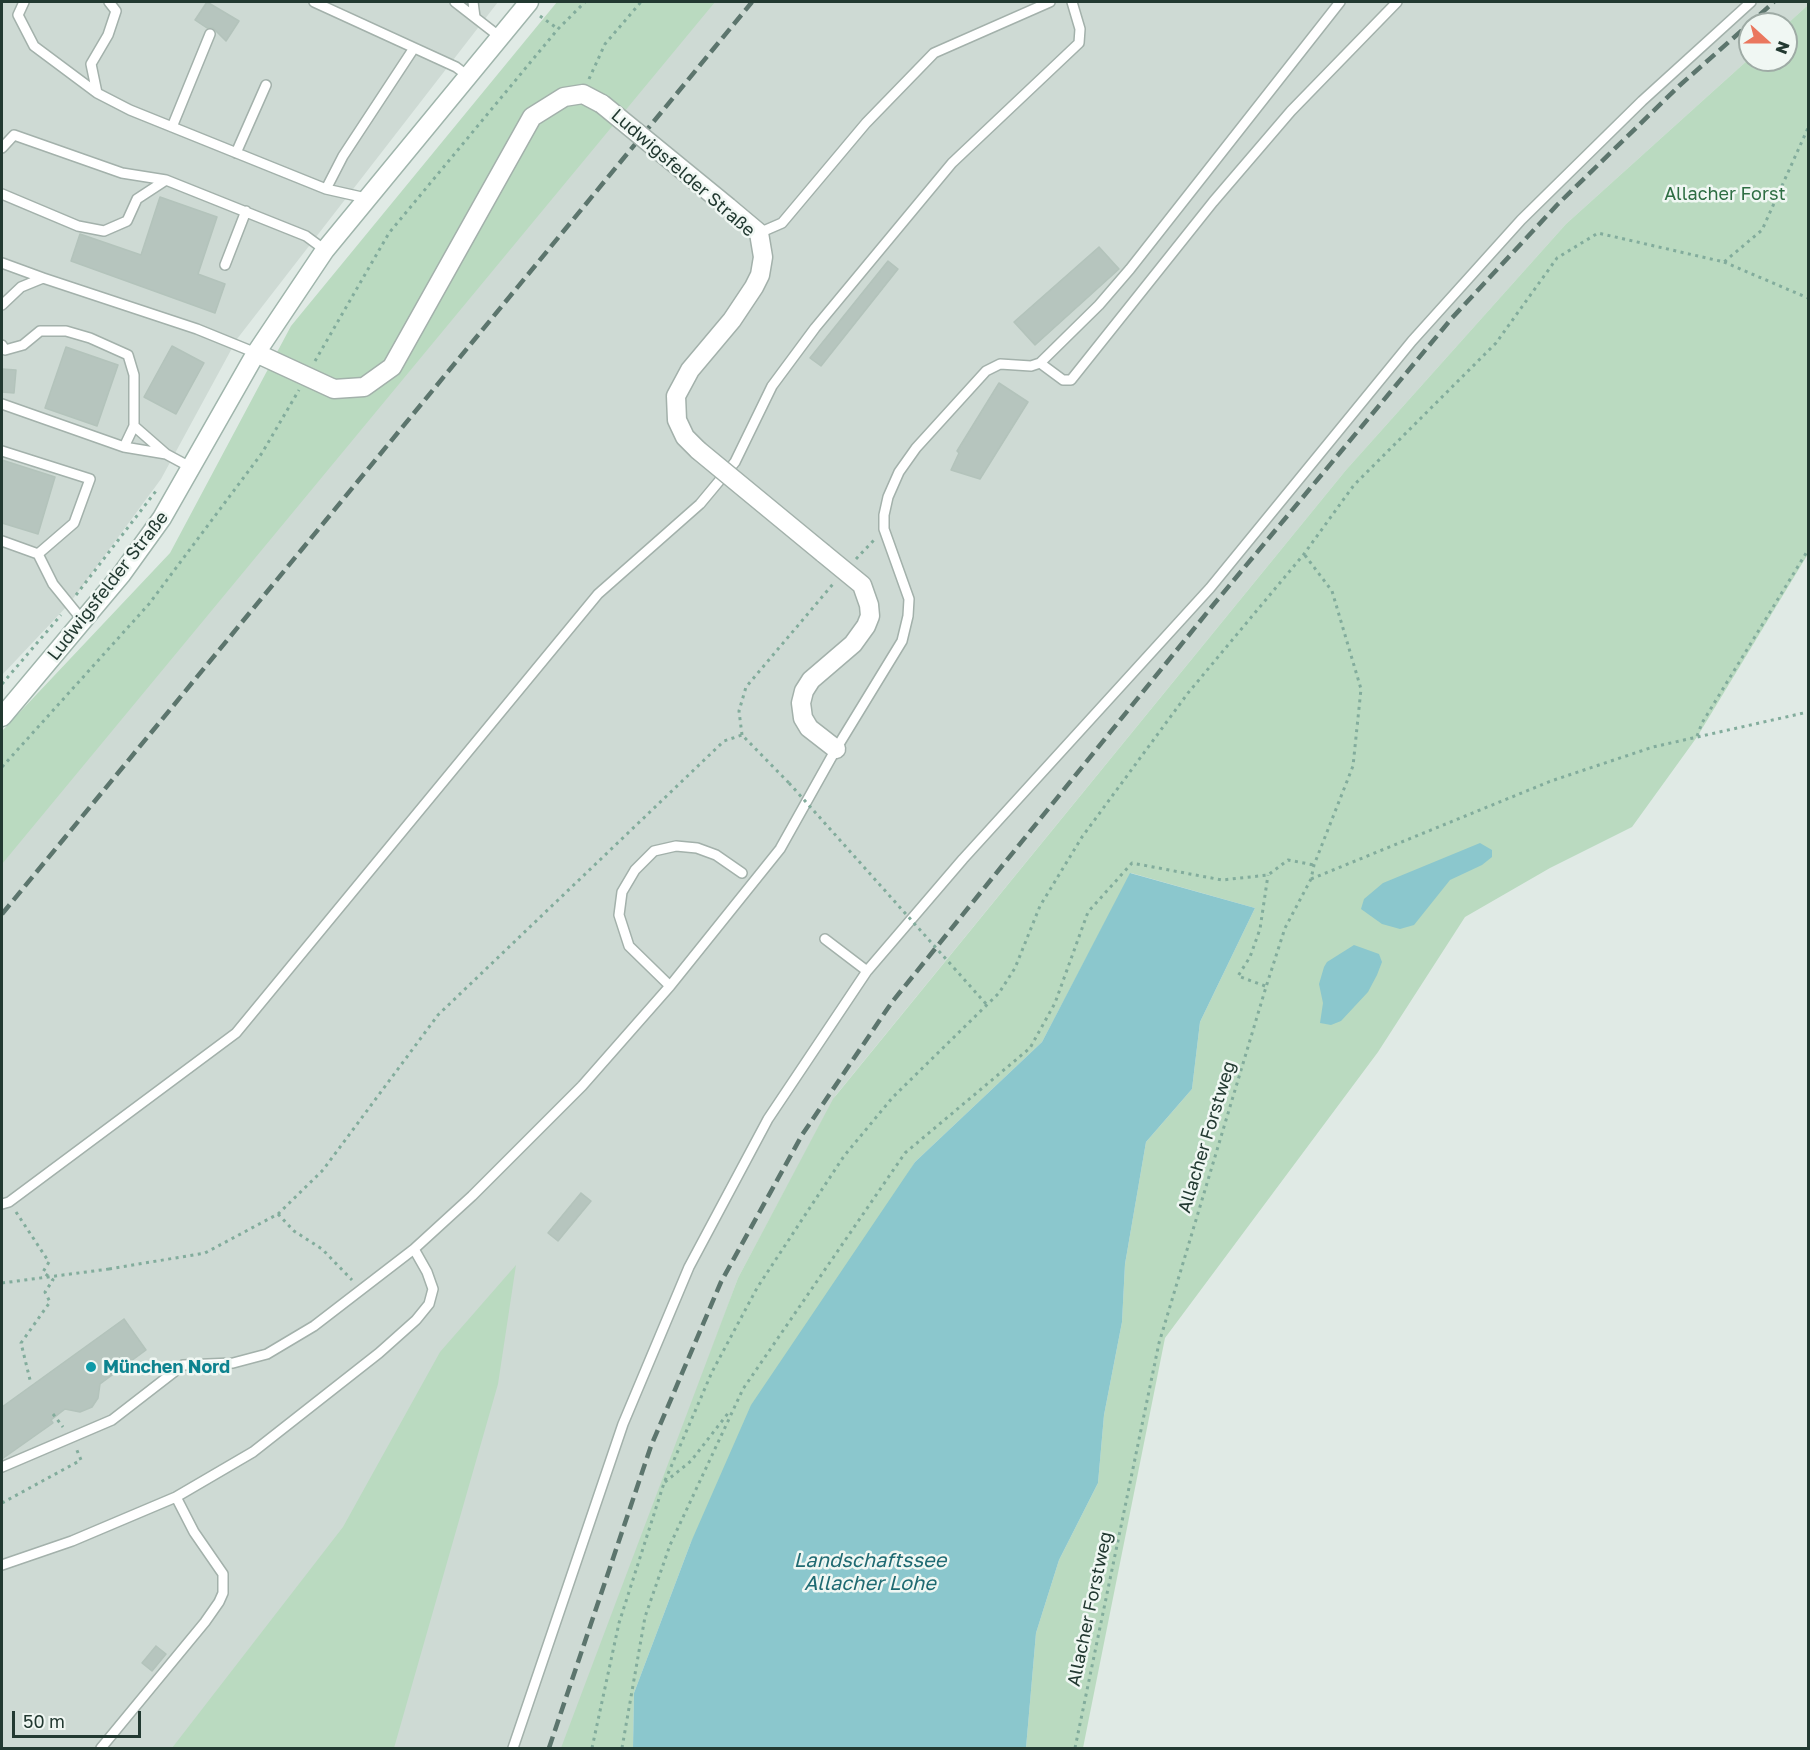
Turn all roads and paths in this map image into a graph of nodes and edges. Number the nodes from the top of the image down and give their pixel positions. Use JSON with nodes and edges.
{"nodes":[{"id":1,"x":24,"y":2,"type":"edge"},
{"id":2,"x":109,"y":2,"type":"edge"},
{"id":3,"x":314,"y":2,"type":"edge"},
{"id":4,"x":455,"y":2,"type":"edge"},
{"id":5,"x":473,"y":2,"type":"edge"},
{"id":6,"x":585,"y":2,"type":"edge"},
{"id":7,"x":641,"y":2,"type":"edge"},
{"id":8,"x":1050,"y":2,"type":"edge"},
{"id":9,"x":1072,"y":2,"type":"edge"},
{"id":10,"x":1340,"y":2,"type":"edge"},
{"id":11,"x":1397,"y":2,"type":"edge"},
{"id":12,"x":1751,"y":2,"type":"edge"},
{"id":13,"x":533,"y":7,"type":"edge"},
{"id":14,"x":475,"y":17,"type":"junction"},
{"id":15,"x":558,"y":30,"type":"junction"},
{"id":16,"x":210,"y":34,"type":"dead end"},
{"id":17,"x":500,"y":37,"type":"junction"},
{"id":18,"x":414,"y":48,"type":"junction"},
{"id":19,"x":468,"y":76,"type":"junction"},
{"id":20,"x":266,"y":85,"type":"dead end"},
{"id":21,"x":97,"y":93,"type":"junction"},
{"id":22,"x":583,"y":93,"type":"junction"},
{"id":23,"x":172,"y":127,"type":"junction"},
{"id":24,"x":1809,"y":128,"type":"edge"},
{"id":25,"x":2,"y":148,"type":"edge"},
{"id":26,"x":236,"y":153,"type":"junction"},
{"id":27,"x":166,"y":180,"type":"junction"},
{"id":28,"x":326,"y":189,"type":"junction"},
{"id":29,"x":2,"y":194,"type":"edge"},
{"id":30,"x":366,"y":198,"type":"junction"},
{"id":31,"x":246,"y":211,"type":"junction"},
{"id":32,"x":759,"y":233,"type":"junction"},
{"id":33,"x":326,"y":250,"type":"junction"},
{"id":34,"x":1724,"y":262,"type":"junction"},
{"id":35,"x":2,"y":263,"type":"edge"},
{"id":36,"x":225,"y":266,"type":"dead end"},
{"id":37,"x":43,"y":278,"type":"junction"},
{"id":38,"x":1809,"y":298,"type":"edge"},
{"id":39,"x":2,"y":305,"type":"edge"},
{"id":40,"x":2,"y":345,"type":"edge"},
{"id":41,"x":256,"y":353,"type":"junction"},
{"id":42,"x":1040,"y":363,"type":"junction"},
{"id":43,"x":307,"y":376,"type":"junction"},
{"id":44,"x":2,"y":404,"type":"edge"},
{"id":45,"x":134,"y":426,"type":"junction"},
{"id":46,"x":124,"y":447,"type":"junction"},
{"id":47,"x":2,"y":451,"type":"edge"},
{"id":48,"x":166,"y":454,"type":"junction"},
{"id":49,"x":192,"y":468,"type":"junction"},
{"id":50,"x":2,"y":541,"type":"edge"},
{"id":51,"x":872,"y":542,"type":"dead end"},
{"id":52,"x":1809,"y":550,"type":"edge"},
{"id":53,"x":38,"y":554,"type":"junction"},
{"id":54,"x":1304,"y":554,"type":"junction"},
{"id":55,"x":849,"y":566,"type":"junction"},
{"id":56,"x":83,"y":621,"type":"junction"},
{"id":57,"x":1809,"y":712,"type":"edge"},
{"id":58,"x":2,"y":717,"type":"edge"},
{"id":59,"x":742,"y":735,"type":"junction"},
{"id":60,"x":1697,"y":737,"type":"junction"},
{"id":61,"x":836,"y":749,"type":"junction"},
{"id":62,"x":2,"y":767,"type":"edge"},
{"id":63,"x":1314,"y":865,"type":"junction"},
{"id":64,"x":742,"y":873,"type":"dead end"},
{"id":65,"x":1268,"y":875,"type":"junction"},
{"id":66,"x":1311,"y":879,"type":"junction"},
{"id":67,"x":825,"y":939,"type":"dead end"},
{"id":68,"x":867,"y":971,"type":"junction"},
{"id":69,"x":670,"y":986,"type":"junction"},
{"id":70,"x":1266,"y":987,"type":"junction"},
{"id":71,"x":987,"y":1005,"type":"junction"},
{"id":72,"x":5,"y":1203,"type":"edge"},
{"id":73,"x":278,"y":1214,"type":"junction"},
{"id":74,"x":414,"y":1249,"type":"junction"},
{"id":75,"x":2,"y":1283,"type":"edge"},
{"id":76,"x":361,"y":1290,"type":"junction"},
{"id":77,"x":31,"y":1383,"type":"dead end"},
{"id":78,"x":732,"y":1408,"type":"junction"},
{"id":79,"x":53,"y":1414,"type":"dead end"},
{"id":80,"x":72,"y":1438,"type":"junction"},
{"id":81,"x":2,"y":1467,"type":"edge"},
{"id":82,"x":664,"y":1483,"type":"junction"},
{"id":83,"x":177,"y":1497,"type":"junction"},
{"id":84,"x":2,"y":1503,"type":"edge"},
{"id":85,"x":2,"y":1565,"type":"edge"},
{"id":86,"x":101,"y":1749,"type":"edge"},
{"id":87,"x":513,"y":1749,"type":"edge"},
{"id":88,"x":592,"y":1749,"type":"edge"},
{"id":89,"x":622,"y":1749,"type":"edge"},
{"id":90,"x":1075,"y":1749,"type":"edge"}],
"edges":[{"from":1,"to":21,"type":"lane"},
{"from":2,"to":21,"type":"lane"},
{"from":3,"to":18,"type":"lane"},
{"from":4,"to":14,"type":"lane"},
{"from":5,"to":14,"type":"lane"},
{"from":6,"to":15,"type":"path"},
{"from":7,"to":22,"type":"path"},
{"from":8,"to":32,"type":"lane"},
{"from":9,"to":72,"type":"lane"},
{"from":10,"to":42,"type":"lane"},
{"from":11,"to":42,"type":"lane"},
{"from":12,"to":68,"type":"lane"},
{"from":13,"to":15,"type":"path"},
{"from":13,"to":17,"type":"street","name":"Ludwigsfelder Straße"},
{"from":14,"to":17,"type":"lane"},
{"from":15,"to":43,"type":"path"},
{"from":16,"to":23,"type":"lane"},
{"from":17,"to":19,"type":"street","name":"Ludwigsfelder Straße"},
{"from":18,"to":19,"type":"lane"},
{"from":18,"to":28,"type":"lane"},
{"from":19,"to":30,"type":"street","name":"Ludwigsfelder Straße"},
{"from":20,"to":26,"type":"lane"},
{"from":21,"to":23,"type":"lane"},
{"from":22,"to":32,"type":"street","name":"Ludwigsfelder Straße","bridge":true},
{"from":22,"to":43,"type":"street"},
{"from":23,"to":26,"type":"lane"},
{"from":24,"to":34,"type":"path"},
{"from":25,"to":27,"type":"lane"},
{"from":26,"to":28,"type":"lane"},
{"from":27,"to":29,"type":"lane"},
{"from":27,"to":31,"type":"lane"},
{"from":28,"to":30,"type":"lane"},
{"from":30,"to":33,"type":"street","name":"Ludwigsfelder Straße"},
{"from":31,"to":33,"type":"lane"},
{"from":31,"to":36,"type":"lane"},
{"from":32,"to":55,"type":"street","name":"Ludwigsfelder Straße","bridge":true},
{"from":33,"to":41,"type":"street","name":"Ludwigsfelder Straße"},
{"from":34,"to":38,"type":"path"},
{"from":34,"to":54,"type":"path"},
{"from":35,"to":37,"type":"lane"},
{"from":37,"to":39,"type":"lane"},
{"from":37,"to":41,"type":"lane"},
{"from":40,"to":45,"type":"lane"},
{"from":41,"to":43,"type":"street"},
{"from":41,"to":49,"type":"street","name":"Ludwigsfelder Straße"},
{"from":42,"to":61,"type":"lane"},
{"from":43,"to":62,"type":"path"},
{"from":44,"to":46,"type":"lane"},
{"from":45,"to":46,"type":"lane"},
{"from":45,"to":48,"type":"lane"},
{"from":46,"to":48,"type":"lane"},
{"from":47,"to":53,"type":"lane"},
{"from":48,"to":49,"type":"lane"},
{"from":49,"to":56,"type":"street","name":"Ludwigsfelder Straße"},
{"from":50,"to":53,"type":"lane"},
{"from":51,"to":55,"type":"path"},
{"from":52,"to":60,"type":"path"},
{"from":53,"to":56,"type":"lane"},
{"from":54,"to":63,"type":"path","name":"Allacher Forstweg"},
{"from":54,"to":71,"type":"path"},
{"from":55,"to":59,"type":"path"},
{"from":55,"to":61,"type":"street","name":"Ludwigsfelder Straße"},
{"from":56,"to":58,"type":"street","name":"Ludwigsfelder Straße"},
{"from":57,"to":60,"type":"path"},
{"from":59,"to":71,"type":"path","bridge":true},
{"from":59,"to":73,"type":"path"},
{"from":60,"to":66,"type":"path"},
{"from":61,"to":69,"type":"lane"},
{"from":63,"to":65,"type":"path"},
{"from":63,"to":66,"type":"path","name":"Allacher Forstweg"},
{"from":64,"to":69,"type":"lane"},
{"from":65,"to":70,"type":"path"},
{"from":65,"to":78,"type":"path"},
{"from":66,"to":70,"type":"path","name":"Allacher Forstweg"},
{"from":67,"to":68,"type":"lane"},
{"from":68,"to":87,"type":"lane"},
{"from":69,"to":74,"type":"lane"},
{"from":70,"to":90,"type":"path","name":"Allacher Forstweg"},
{"from":71,"to":82,"type":"path"},
{"from":72,"to":77,"type":"path"},
{"from":73,"to":75,"type":"path","bridge":true},
{"from":73,"to":76,"type":"path"},
{"from":74,"to":76,"type":"lane"},
{"from":74,"to":83,"type":"lane"},
{"from":76,"to":80,"type":"lane"},
{"from":78,"to":82,"type":"path"},
{"from":78,"to":89,"type":"path"},
{"from":79,"to":80,"type":"path"},
{"from":80,"to":81,"type":"lane"},
{"from":80,"to":84,"type":"path"},
{"from":82,"to":88,"type":"path"},
{"from":83,"to":85,"type":"lane"},
{"from":83,"to":86,"type":"lane"}]}
